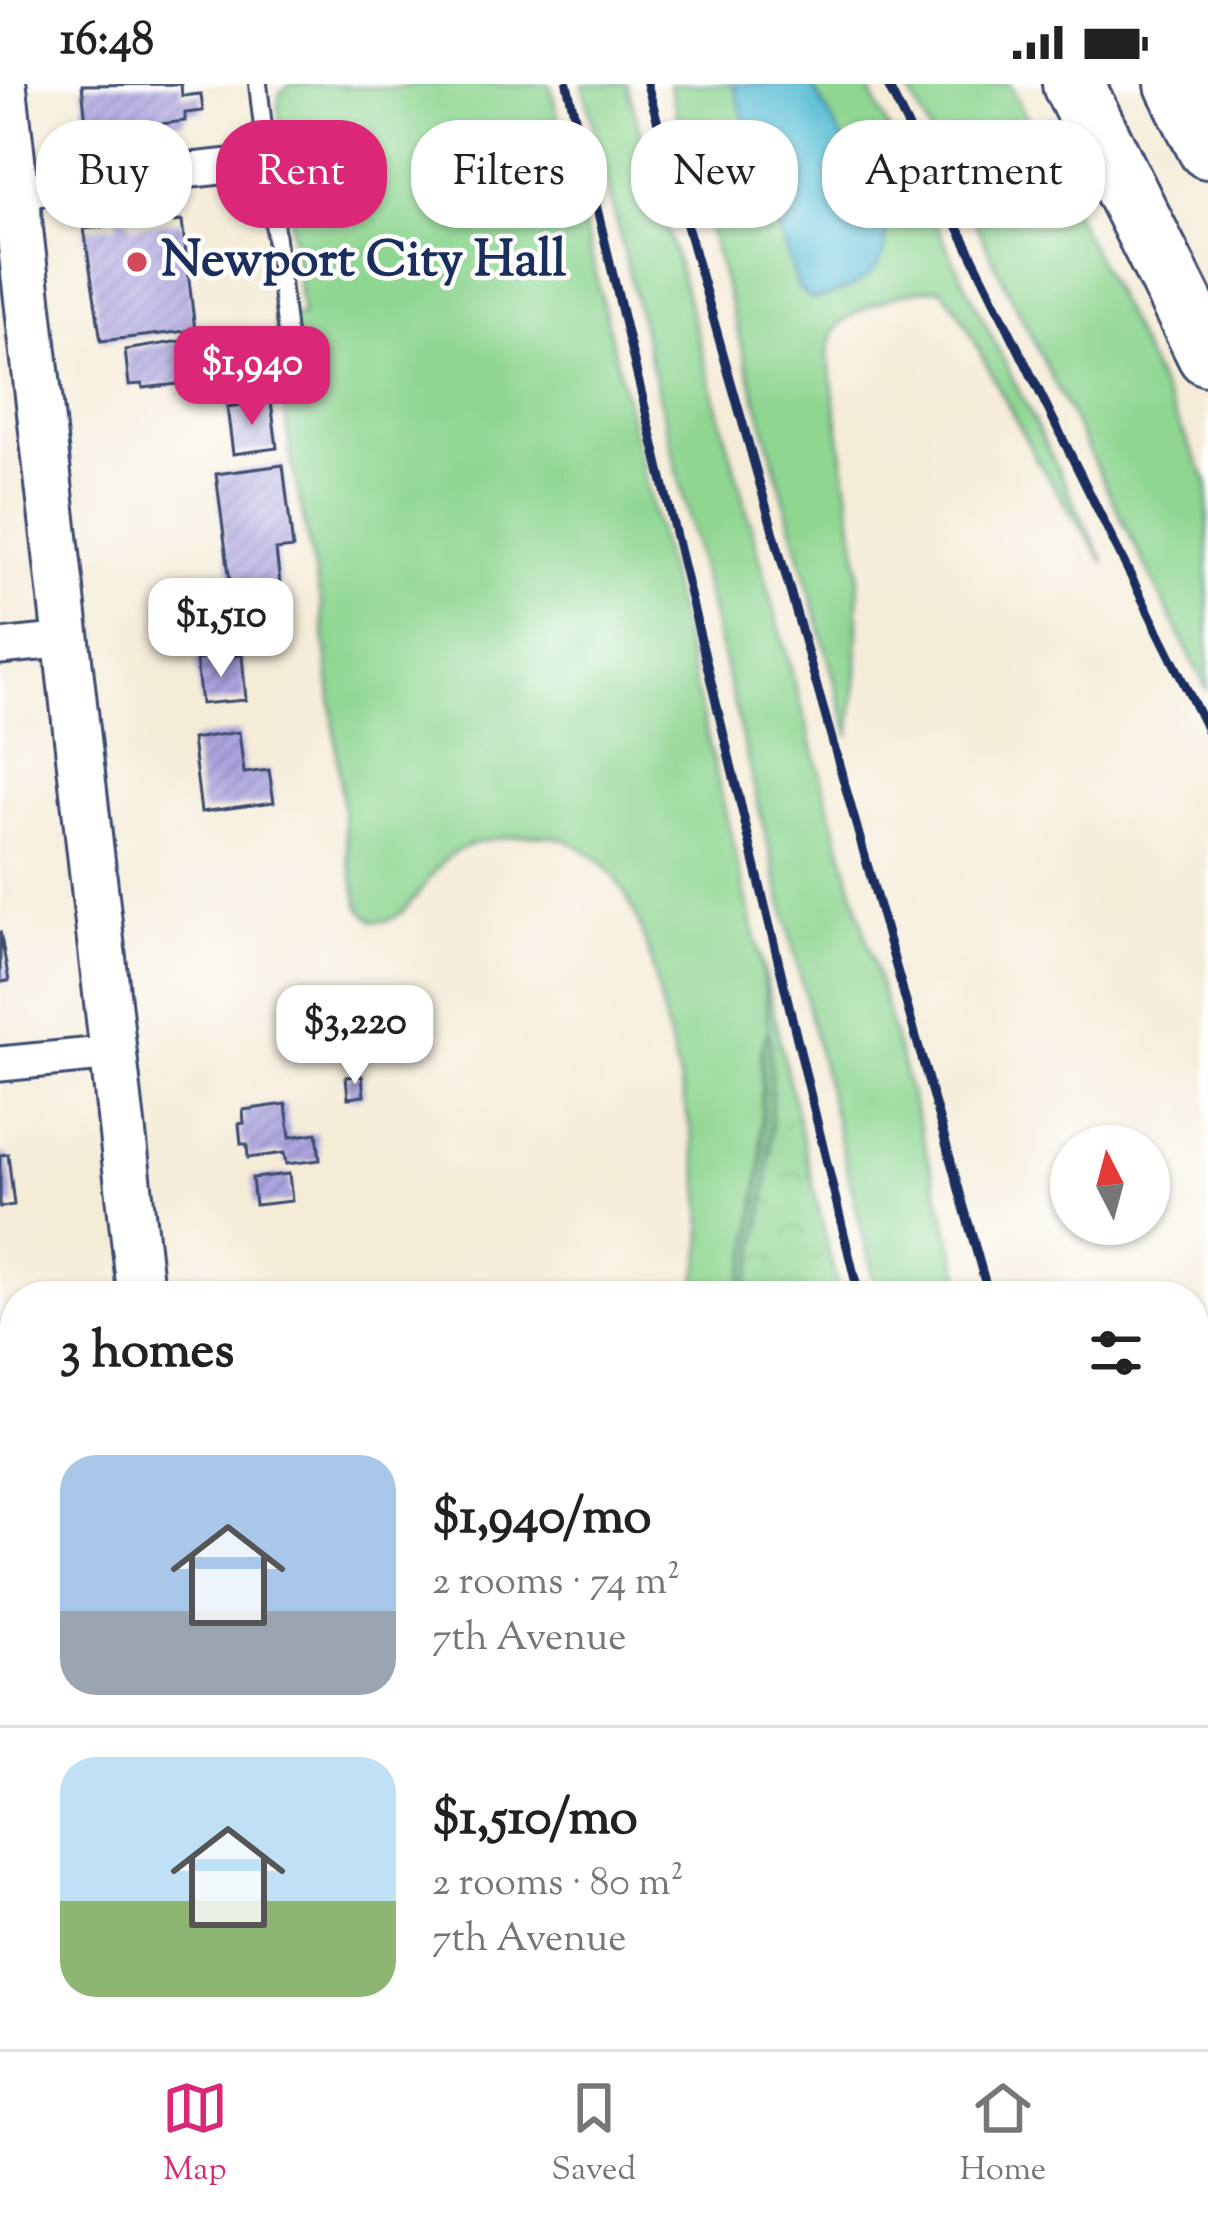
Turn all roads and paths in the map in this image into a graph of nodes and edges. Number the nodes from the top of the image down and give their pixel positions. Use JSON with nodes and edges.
{"nodes":[{"id":1,"x":3,"y":84,"type":"edge"},
{"id":2,"x":258,"y":84,"type":"edge"},
{"id":3,"x":1073,"y":84,"type":"edge"},
{"id":4,"x":1176,"y":84,"type":"edge"},
{"id":5,"x":262,"y":120,"type":"edge"},
{"id":6,"x":1208,"y":148,"type":"edge"},
{"id":7,"x":216,"y":168,"type":"edge"},
{"id":8,"x":8,"y":194,"type":"edge"},
{"id":9,"x":275,"y":228,"type":"edge"},
{"id":10,"x":289,"y":351,"type":"dead end"},
{"id":11,"x":1208,"y":355,"type":"edge"},
{"id":12,"x":67,"y":640,"type":"junction"},
{"id":13,"x":0,"y":647,"type":"edge"},
{"id":14,"x":114,"y":1053,"type":"junction"},
{"id":15,"x":0,"y":1064,"type":"edge"},
{"id":16,"x":139,"y":1281,"type":"edge"}],
"edges":[{"from":1,"to":8,"type":"street"},
{"from":2,"to":5,"type":"lane"},
{"from":3,"to":11,"type":"highway"},
{"from":4,"to":6,"type":"highway"},
{"from":7,"to":8,"type":"street"},
{"from":8,"to":12,"type":"street"},
{"from":9,"to":10,"type":"lane"},
{"from":12,"to":13,"type":"street"},
{"from":12,"to":14,"type":"street"},
{"from":14,"to":15,"type":"street"},
{"from":14,"to":16,"type":"street"}]}
